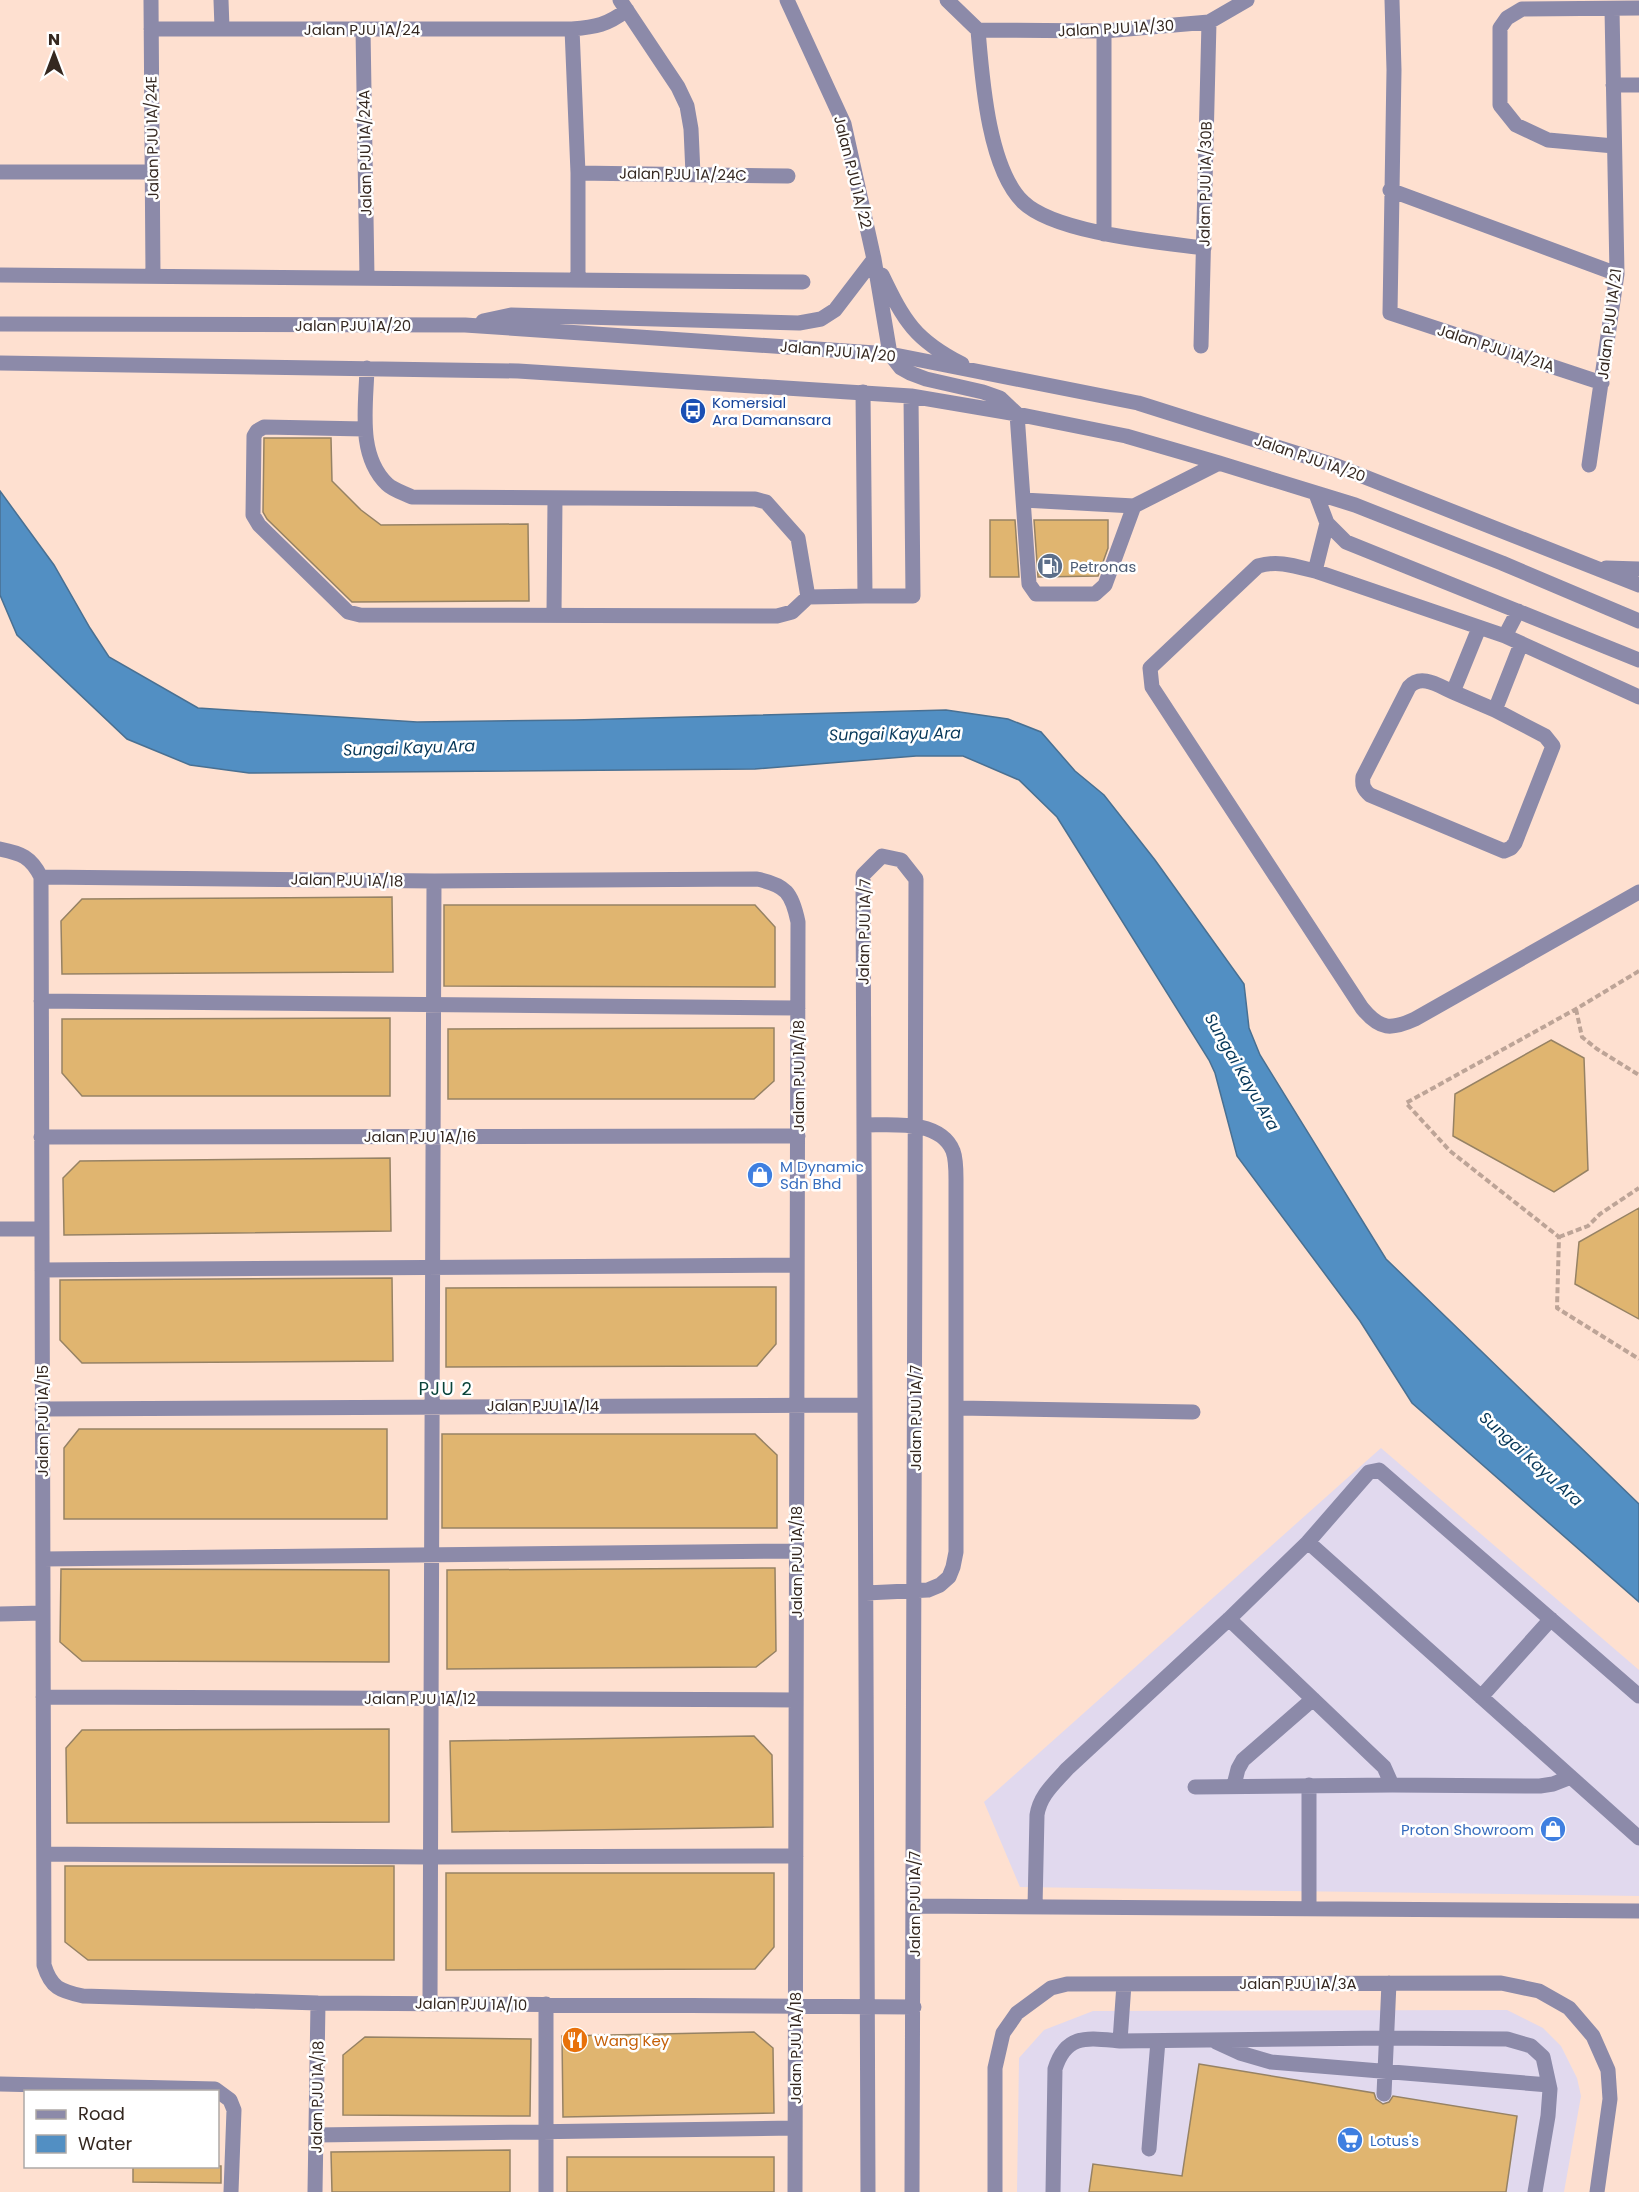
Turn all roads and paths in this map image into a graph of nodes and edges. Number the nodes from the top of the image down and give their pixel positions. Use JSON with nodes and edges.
{"nodes":[{"id":1,"x":151,"y":0,"type":"edge"},
{"id":2,"x":221,"y":0,"type":"edge"},
{"id":3,"x":787,"y":0,"type":"edge"},
{"id":4,"x":1247,"y":0,"type":"edge"},
{"id":5,"x":1392,"y":0,"type":"edge"},
{"id":6,"x":955,"y":3,"type":"edge"},
{"id":7,"x":623,"y":5,"type":"edge"},
{"id":8,"x":1639,"y":8,"type":"edge"},
{"id":9,"x":1612,"y":9,"type":"junction"},
{"id":10,"x":1209,"y":22,"type":"junction"},
{"id":11,"x":222,"y":28,"type":"junction"},
{"id":12,"x":151,"y":29,"type":"junction"},
{"id":13,"x":363,"y":29,"type":"junction"},
{"id":14,"x":572,"y":29,"type":"junction"},
{"id":15,"x":978,"y":30,"type":"junction"},
{"id":16,"x":1104,"y":31,"type":"junction"},
{"id":17,"x":1613,"y":85,"type":"junction"},
{"id":18,"x":1639,"y":85,"type":"edge"},
{"id":19,"x":1614,"y":146,"type":"junction"},
{"id":20,"x":0,"y":172,"type":"edge"},
{"id":21,"x":152,"y":172,"type":"junction"},
{"id":22,"x":578,"y":173,"type":"junction"},
{"id":23,"x":693,"y":174,"type":"junction"},
{"id":24,"x":788,"y":176,"type":"dead end"},
{"id":25,"x":1390,"y":190,"type":"junction"},
{"id":26,"x":1104,"y":234,"type":"junction"},
{"id":27,"x":1204,"y":248,"type":"junction"},
{"id":28,"x":874,"y":259,"type":"junction"},
{"id":29,"x":0,"y":274,"type":"edge"},
{"id":30,"x":1617,"y":274,"type":"junction"},
{"id":31,"x":153,"y":276,"type":"junction"},
{"id":32,"x":367,"y":278,"type":"junction"},
{"id":33,"x":578,"y":279,"type":"junction"},
{"id":34,"x":803,"y":282,"type":"dead end"},
{"id":35,"x":0,"y":324,"type":"edge"},
{"id":36,"x":465,"y":325,"type":"junction"},
{"id":37,"x":1201,"y":346,"type":"dead end"},
{"id":38,"x":890,"y":354,"type":"junction"},
{"id":39,"x":1,"y":363,"type":"edge"},
{"id":40,"x":367,"y":368,"type":"junction"},
{"id":41,"x":980,"y":373,"type":"junction"},
{"id":42,"x":1602,"y":383,"type":"junction"},
{"id":43,"x":862,"y":392,"type":"junction"},
{"id":44,"x":911,"y":396,"type":"junction"},
{"id":45,"x":1017,"y":414,"type":"junction"},
{"id":46,"x":365,"y":429,"type":"junction"},
{"id":47,"x":1219,"y":463,"type":"junction"},
{"id":48,"x":1589,"y":465,"type":"dead end"},
{"id":49,"x":1316,"y":494,"type":"junction"},
{"id":50,"x":555,"y":498,"type":"junction"},
{"id":51,"x":1023,"y":500,"type":"junction"},
{"id":52,"x":1134,"y":506,"type":"junction"},
{"id":53,"x":1327,"y":523,"type":"junction"},
{"id":54,"x":1597,"y":568,"type":"junction"},
{"id":55,"x":1639,"y":569,"type":"edge"},
{"id":56,"x":1315,"y":571,"type":"junction"},
{"id":57,"x":1639,"y":585,"type":"edge"},
{"id":58,"x":865,"y":596,"type":"junction"},
{"id":59,"x":808,"y":597,"type":"junction"},
{"id":60,"x":1518,"y":611,"type":"junction"},
{"id":61,"x":554,"y":615,"type":"junction"},
{"id":62,"x":1639,"y":621,"type":"edge"},
{"id":63,"x":1479,"y":627,"type":"junction"},
{"id":64,"x":1505,"y":636,"type":"junction"},
{"id":65,"x":1521,"y":644,"type":"junction"},
{"id":66,"x":1639,"y":660,"type":"edge"},
{"id":67,"x":1453,"y":692,"type":"junction"},
{"id":68,"x":1639,"y":697,"type":"edge"},
{"id":69,"x":1495,"y":710,"type":"junction"},
{"id":70,"x":0,"y":849,"type":"edge"},
{"id":71,"x":41,"y":877,"type":"junction"},
{"id":72,"x":434,"y":881,"type":"junction"},
{"id":73,"x":1639,"y":892,"type":"edge"},
{"id":74,"x":1639,"y":971,"type":"edge"},
{"id":75,"x":41,"y":1001,"type":"junction"},
{"id":76,"x":433,"y":1006,"type":"junction"},
{"id":77,"x":798,"y":1008,"type":"junction"},
{"id":78,"x":1576,"y":1009,"type":"junction"},
{"id":79,"x":1639,"y":1075,"type":"edge"},
{"id":80,"x":864,"y":1125,"type":"junction"},
{"id":81,"x":916,"y":1125,"type":"junction"},
{"id":82,"x":433,"y":1136,"type":"junction"},
{"id":83,"x":41,"y":1137,"type":"junction"},
{"id":84,"x":798,"y":1137,"type":"junction"},
{"id":85,"x":1639,"y":1188,"type":"edge"},
{"id":86,"x":0,"y":1229,"type":"edge"},
{"id":87,"x":42,"y":1229,"type":"junction"},
{"id":88,"x":1559,"y":1237,"type":"junction"},
{"id":89,"x":797,"y":1265,"type":"junction"},
{"id":90,"x":433,"y":1266,"type":"junction"},
{"id":91,"x":42,"y":1270,"type":"junction"},
{"id":92,"x":1639,"y":1359,"type":"edge"},
{"id":93,"x":797,"y":1404,"type":"junction"},
{"id":94,"x":865,"y":1405,"type":"junction"},
{"id":95,"x":432,"y":1406,"type":"junction"},
{"id":96,"x":42,"y":1408,"type":"junction"},
{"id":97,"x":957,"y":1408,"type":"junction"},
{"id":98,"x":1193,"y":1412,"type":"dead end"},
{"id":99,"x":1308,"y":1542,"type":"junction"},
{"id":100,"x":796,"y":1551,"type":"junction"},
{"id":101,"x":432,"y":1556,"type":"junction"},
{"id":102,"x":43,"y":1559,"type":"junction"},
{"id":103,"x":915,"y":1592,"type":"junction"},
{"id":104,"x":866,"y":1593,"type":"junction"},
{"id":105,"x":43,"y":1613,"type":"junction"},
{"id":106,"x":0,"y":1614,"type":"edge"},
{"id":107,"x":1229,"y":1619,"type":"junction"},
{"id":108,"x":1551,"y":1619,"type":"junction"},
{"id":109,"x":1639,"y":1696,"type":"edge"},
{"id":110,"x":43,"y":1697,"type":"junction"},
{"id":111,"x":1481,"y":1697,"type":"junction"},
{"id":112,"x":431,"y":1698,"type":"junction"},
{"id":113,"x":1313,"y":1699,"type":"junction"},
{"id":114,"x":796,"y":1700,"type":"junction"},
{"id":115,"x":1571,"y":1777,"type":"junction"},
{"id":116,"x":1234,"y":1785,"type":"junction"},
{"id":117,"x":1309,"y":1785,"type":"junction"},
{"id":118,"x":1392,"y":1785,"type":"junction"},
{"id":119,"x":1195,"y":1787,"type":"dead end"},
{"id":120,"x":1639,"y":1838,"type":"edge"},
{"id":121,"x":44,"y":1854,"type":"junction"},
{"id":122,"x":796,"y":1856,"type":"junction"},
{"id":123,"x":430,"y":1857,"type":"junction"},
{"id":124,"x":914,"y":1906,"type":"junction"},
{"id":125,"x":1035,"y":1907,"type":"junction"},
{"id":126,"x":1309,"y":1909,"type":"junction"},
{"id":127,"x":1639,"y":1911,"type":"edge"},
{"id":128,"x":44,"y":1965,"type":"joint"},
{"id":129,"x":1389,"y":1983,"type":"junction"},
{"id":130,"x":1124,"y":1984,"type":"junction"},
{"id":131,"x":318,"y":2003,"type":"junction"},
{"id":132,"x":430,"y":2003,"type":"junction"},
{"id":133,"x":546,"y":2004,"type":"junction"},
{"id":134,"x":795,"y":2005,"type":"junction"},
{"id":135,"x":868,"y":2007,"type":"junction"},
{"id":136,"x":914,"y":2007,"type":"junction"},
{"id":137,"x":1387,"y":2038,"type":"junction"},
{"id":138,"x":1211,"y":2040,"type":"junction"},
{"id":139,"x":1120,"y":2041,"type":"junction"},
{"id":140,"x":1158,"y":2041,"type":"junction"},
{"id":141,"x":1386,"y":2071,"type":"junction"},
{"id":142,"x":0,"y":2084,"type":"edge"},
{"id":143,"x":1549,"y":2085,"type":"junction"},
{"id":144,"x":216,"y":2090,"type":"edge"},
{"id":145,"x":219,"y":2092,"type":"edge"},
{"id":146,"x":1383,"y":2094,"type":"dead end"},
{"id":147,"x":795,"y":2128,"type":"junction"},
{"id":148,"x":546,"y":2132,"type":"junction"},
{"id":149,"x":316,"y":2135,"type":"junction"},
{"id":150,"x":1149,"y":2149,"type":"dead end"},
{"id":151,"x":231,"y":2192,"type":"edge"},
{"id":152,"x":315,"y":2192,"type":"edge"},
{"id":153,"x":546,"y":2192,"type":"edge"},
{"id":154,"x":795,"y":2192,"type":"edge"},
{"id":155,"x":868,"y":2192,"type":"edge"},
{"id":156,"x":912,"y":2192,"type":"edge"},
{"id":157,"x":995,"y":2192,"type":"edge"},
{"id":158,"x":1053,"y":2192,"type":"edge"},
{"id":159,"x":1535,"y":2192,"type":"edge"},
{"id":160,"x":1597,"y":2192,"type":"edge"}],
"edges":[{"from":1,"to":12,"type":"street","name":"Jalan PJU 1A/24E"},
{"from":2,"to":11,"type":"street"},
{"from":3,"to":28,"type":"street","name":"Jalan PJU 1A/22"},
{"from":4,"to":10,"type":"street","name":"Jalan PJU 1A/30"},
{"from":5,"to":25,"type":"street"},
{"from":6,"to":15,"type":"street"},
{"from":7,"to":14,"type":"street","name":"Jalan PJU 1A/24"},
{"from":7,"to":23,"type":"street"},
{"from":8,"to":9,"type":"street"},
{"from":9,"to":17,"type":"street","name":"Jalan PJU 1A/21"},
{"from":9,"to":19,"type":"street"},
{"from":10,"to":16,"type":"street","name":"Jalan PJU 1A/30"},
{"from":10,"to":27,"type":"street","name":"Jalan PJU 1A/30B"},
{"from":11,"to":12,"type":"street","name":"Jalan PJU 1A/24"},
{"from":11,"to":13,"type":"street","name":"Jalan PJU 1A/24"},
{"from":12,"to":21,"type":"street","name":"Jalan PJU 1A/24E"},
{"from":13,"to":14,"type":"street","name":"Jalan PJU 1A/24"},
{"from":13,"to":32,"type":"street","name":"Jalan PJU 1A/24A"},
{"from":14,"to":22,"type":"street"},
{"from":15,"to":16,"type":"street","name":"Jalan PJU 1A/30"},
{"from":15,"to":26,"type":"street"},
{"from":16,"to":26,"type":"street"},
{"from":17,"to":18,"type":"street"},
{"from":17,"to":19,"type":"street","name":"Jalan PJU 1A/21"},
{"from":19,"to":30,"type":"street","name":"Jalan PJU 1A/21"},
{"from":20,"to":21,"type":"street"},
{"from":21,"to":31,"type":"street","name":"Jalan PJU 1A/24E"},
{"from":22,"to":23,"type":"street","name":"Jalan PJU 1A/24C"},
{"from":22,"to":33,"type":"street"},
{"from":23,"to":24,"type":"street","name":"Jalan PJU 1A/24C"},
{"from":25,"to":30,"type":"street"},
{"from":25,"to":42,"type":"street","name":"Jalan PJU 1A/21A"},
{"from":26,"to":27,"type":"street"},
{"from":27,"to":37,"type":"street","name":"Jalan PJU 1A/30B"},
{"from":28,"to":36,"type":"street"},
{"from":28,"to":38,"type":"street","name":"Jalan PJU 1A/22"},
{"from":28,"to":41,"type":"street"},
{"from":29,"to":31,"type":"street"},
{"from":30,"to":42,"type":"street","name":"Jalan PJU 1A/21"},
{"from":31,"to":32,"type":"street"},
{"from":32,"to":33,"type":"street"},
{"from":33,"to":34,"type":"street"},
{"from":35,"to":36,"type":"street","name":"Jalan PJU 1A/20"},
{"from":36,"to":38,"type":"street","name":"Jalan PJU 1A/20"},
{"from":38,"to":41,"type":"street","name":"Jalan PJU 1A/20"},
{"from":38,"to":45,"type":"street"},
{"from":39,"to":40,"type":"street","name":"Jalan PJU 1A/20"},
{"from":40,"to":43,"type":"street","name":"Jalan PJU 1A/20"},
{"from":40,"to":46,"type":"street"},
{"from":41,"to":54,"type":"street","name":"Jalan PJU 1A/20"},
{"from":42,"to":48,"type":"street","name":"Jalan PJU 1A/21"},
{"from":43,"to":44,"type":"street","name":"Jalan PJU 1A/20"},
{"from":43,"to":58,"type":"street"},
{"from":44,"to":45,"type":"street","name":"Jalan PJU 1A/20"},
{"from":44,"to":58,"type":"street"},
{"from":45,"to":47,"type":"street","name":"Jalan PJU 1A/20"},
{"from":45,"to":51,"type":"street"},
{"from":46,"to":50,"type":"street"},
{"from":46,"to":61,"type":"street"},
{"from":47,"to":49,"type":"street","name":"Jalan PJU 1A/20"},
{"from":47,"to":52,"type":"street"},
{"from":49,"to":53,"type":"street"},
{"from":49,"to":62,"type":"street","name":"Jalan PJU 1A/20"},
{"from":50,"to":59,"type":"street"},
{"from":50,"to":61,"type":"street"},
{"from":51,"to":52,"type":"street"},
{"from":51,"to":52,"type":"street"},
{"from":53,"to":56,"type":"street"},
{"from":53,"to":60,"type":"street"},
{"from":54,"to":55,"type":"street"},
{"from":54,"to":57,"type":"street","name":"Jalan PJU 1A/20"},
{"from":56,"to":63,"type":"street"},
{"from":56,"to":73,"type":"street"},
{"from":58,"to":59,"type":"street"},
{"from":59,"to":61,"type":"street"},
{"from":60,"to":64,"type":"street"},
{"from":60,"to":66,"type":"street"},
{"from":63,"to":64,"type":"street"},
{"from":63,"to":67,"type":"street"},
{"from":64,"to":65,"type":"street"},
{"from":65,"to":68,"type":"street"},
{"from":65,"to":69,"type":"street"},
{"from":67,"to":69,"type":"street"},
{"from":67,"to":69,"type":"street"},
{"from":70,"to":71,"type":"street"},
{"from":71,"to":72,"type":"street","name":"Jalan PJU 1A/18"},
{"from":71,"to":75,"type":"street","name":"Jalan PJU 1A/15"},
{"from":72,"to":76,"type":"street"},
{"from":72,"to":77,"type":"street","name":"Jalan PJU 1A/18"},
{"from":74,"to":78,"type":"path"},
{"from":75,"to":76,"type":"street"},
{"from":75,"to":83,"type":"street","name":"Jalan PJU 1A/15"},
{"from":76,"to":77,"type":"street"},
{"from":76,"to":82,"type":"street"},
{"from":77,"to":84,"type":"street","name":"Jalan PJU 1A/18"},
{"from":78,"to":79,"type":"path"},
{"from":78,"to":88,"type":"path"},
{"from":80,"to":81,"type":"street"},
{"from":80,"to":81,"type":"street","name":"Jalan PJU 1A/7"},
{"from":80,"to":94,"type":"street","name":"Jalan PJU 1A/7"},
{"from":81,"to":97,"type":"street"},
{"from":81,"to":103,"type":"street","name":"Jalan PJU 1A/7"},
{"from":82,"to":83,"type":"street","name":"Jalan PJU 1A/16"},
{"from":82,"to":84,"type":"street","name":"Jalan PJU 1A/16"},
{"from":82,"to":90,"type":"street"},
{"from":83,"to":87,"type":"street","name":"Jalan PJU 1A/15"},
{"from":84,"to":89,"type":"street","name":"Jalan PJU 1A/18"},
{"from":85,"to":88,"type":"path"},
{"from":86,"to":87,"type":"street"},
{"from":87,"to":91,"type":"street","name":"Jalan PJU 1A/15"},
{"from":88,"to":92,"type":"path"},
{"from":89,"to":90,"type":"street"},
{"from":89,"to":93,"type":"street","name":"Jalan PJU 1A/18"},
{"from":90,"to":91,"type":"street"},
{"from":90,"to":95,"type":"street"},
{"from":91,"to":96,"type":"street","name":"Jalan PJU 1A/15"},
{"from":93,"to":94,"type":"street","name":"Jalan PJU 1A/14"},
{"from":93,"to":95,"type":"street","name":"Jalan PJU 1A/14"},
{"from":93,"to":100,"type":"street","name":"Jalan PJU 1A/18"},
{"from":94,"to":104,"type":"street","name":"Jalan PJU 1A/7"},
{"from":95,"to":96,"type":"street","name":"Jalan PJU 1A/14"},
{"from":95,"to":101,"type":"street"},
{"from":96,"to":102,"type":"street","name":"Jalan PJU 1A/15"},
{"from":97,"to":98,"type":"street"},
{"from":97,"to":103,"type":"street"},
{"from":99,"to":107,"type":"street"},
{"from":99,"to":108,"type":"street"},
{"from":99,"to":111,"type":"street"},
{"from":100,"to":101,"type":"street"},
{"from":100,"to":114,"type":"street","name":"Jalan PJU 1A/18"},
{"from":101,"to":102,"type":"street"},
{"from":101,"to":112,"type":"street"},
{"from":102,"to":105,"type":"street","name":"Jalan PJU 1A/15"},
{"from":103,"to":104,"type":"street"},
{"from":103,"to":124,"type":"street","name":"Jalan PJU 1A/7"},
{"from":104,"to":135,"type":"street","name":"Jalan PJU 1A/7"},
{"from":105,"to":106,"type":"street"},
{"from":105,"to":110,"type":"street","name":"Jalan PJU 1A/15"},
{"from":107,"to":113,"type":"street"},
{"from":107,"to":125,"type":"street"},
{"from":108,"to":109,"type":"street"},
{"from":108,"to":111,"type":"street"},
{"from":110,"to":112,"type":"street","name":"Jalan PJU 1A/12"},
{"from":110,"to":121,"type":"street","name":"Jalan PJU 1A/15"},
{"from":111,"to":115,"type":"street"},
{"from":112,"to":114,"type":"street","name":"Jalan PJU 1A/12"},
{"from":112,"to":123,"type":"street"},
{"from":113,"to":116,"type":"street"},
{"from":113,"to":118,"type":"street"},
{"from":114,"to":122,"type":"street","name":"Jalan PJU 1A/18"},
{"from":115,"to":118,"type":"street"},
{"from":115,"to":120,"type":"street"},
{"from":116,"to":117,"type":"street"},
{"from":116,"to":119,"type":"street"},
{"from":117,"to":118,"type":"street"},
{"from":117,"to":126,"type":"street"},
{"from":121,"to":123,"type":"street"},
{"from":121,"to":128,"type":"street","name":"Jalan PJU 1A/15"},
{"from":122,"to":123,"type":"street"},
{"from":122,"to":134,"type":"street","name":"Jalan PJU 1A/18"},
{"from":123,"to":132,"type":"street"},
{"from":124,"to":125,"type":"street"},
{"from":124,"to":136,"type":"street","name":"Jalan PJU 1A/7"},
{"from":125,"to":126,"type":"street"},
{"from":126,"to":127,"type":"street"},
{"from":128,"to":131,"type":"street","name":"Jalan PJU 1A/10"},
{"from":129,"to":130,"type":"street","name":"Jalan PJU 1A/3A"},
{"from":129,"to":137,"type":"street"},
{"from":129,"to":160,"type":"street","name":"Jalan PJU 1A/3A"},
{"from":130,"to":139,"type":"street"},
{"from":130,"to":157,"type":"street","name":"Jalan PJU 1A/3A"},
{"from":131,"to":132,"type":"street","name":"Jalan PJU 1A/10"},
{"from":131,"to":149,"type":"street","name":"Jalan PJU 1A/18"},
{"from":132,"to":133,"type":"street","name":"Jalan PJU 1A/10"},
{"from":133,"to":134,"type":"street","name":"Jalan PJU 1A/10"},
{"from":133,"to":148,"type":"street"},
{"from":134,"to":135,"type":"street","name":"Jalan PJU 1A/10"},
{"from":134,"to":147,"type":"street","name":"Jalan PJU 1A/18"},
{"from":135,"to":136,"type":"street","name":"Jalan PJU 1A/10"},
{"from":135,"to":155,"type":"street","name":"Jalan PJU 1A/7"},
{"from":136,"to":156,"type":"street","name":"Jalan PJU 1A/7"},
{"from":137,"to":138,"type":"street"},
{"from":137,"to":141,"type":"street"},
{"from":137,"to":143,"type":"street"},
{"from":138,"to":140,"type":"street"},
{"from":138,"to":141,"type":"street"},
{"from":139,"to":140,"type":"street"},
{"from":139,"to":158,"type":"street"},
{"from":140,"to":150,"type":"street"},
{"from":141,"to":143,"type":"street"},
{"from":141,"to":146,"type":"street"},
{"from":142,"to":144,"type":"street"},
{"from":143,"to":159,"type":"street"},
{"from":145,"to":151,"type":"street"},
{"from":147,"to":148,"type":"street"},
{"from":147,"to":154,"type":"street","name":"Jalan PJU 1A/18"},
{"from":148,"to":149,"type":"street"},
{"from":148,"to":153,"type":"street"},
{"from":149,"to":152,"type":"street","name":"Jalan PJU 1A/18"}]}
